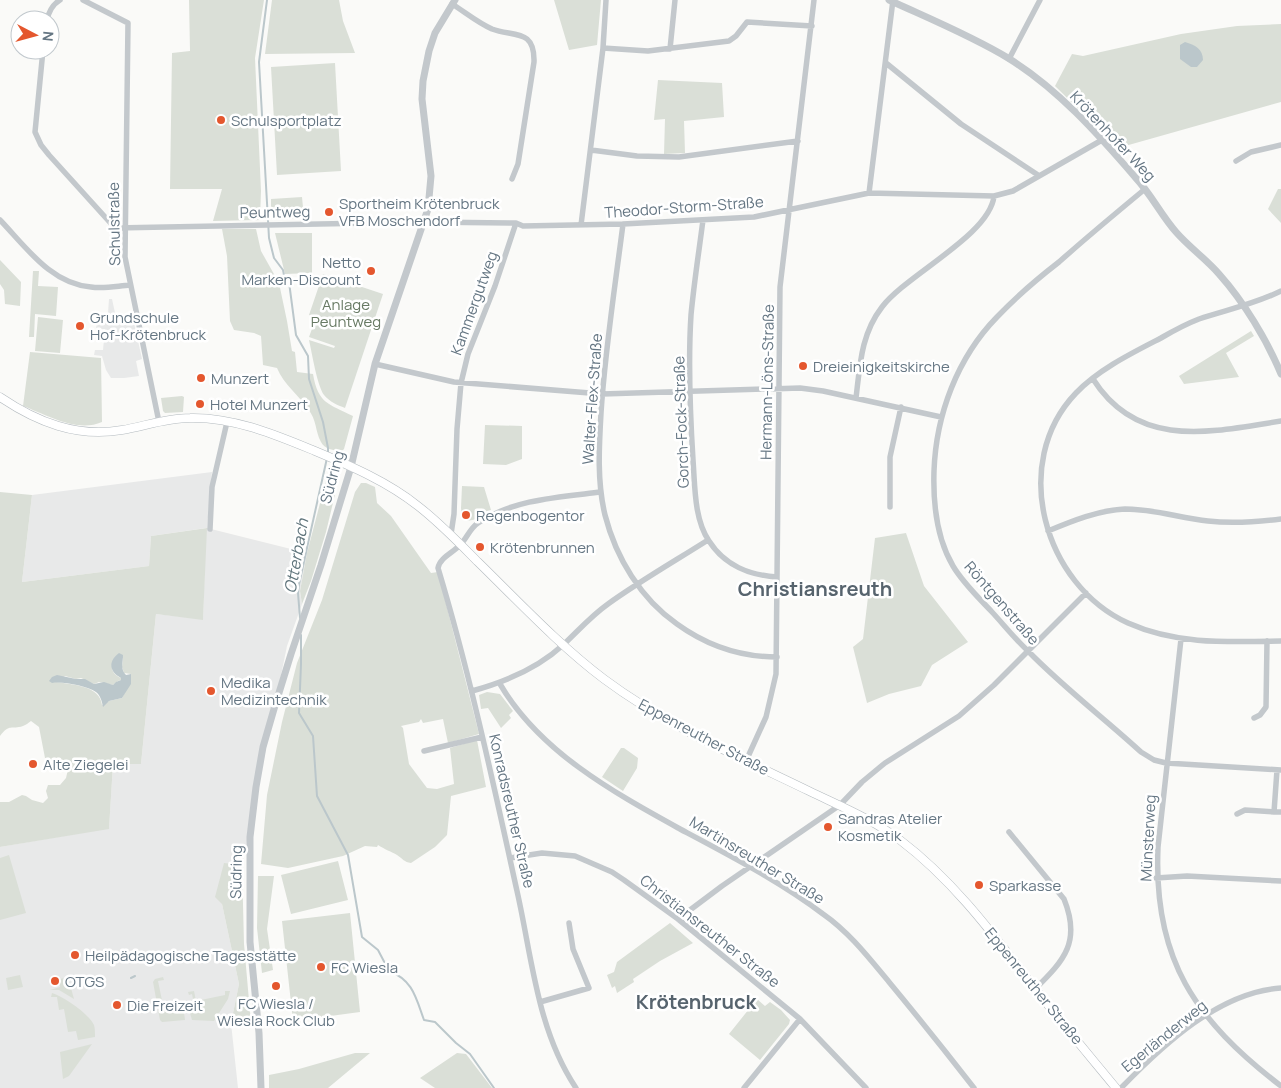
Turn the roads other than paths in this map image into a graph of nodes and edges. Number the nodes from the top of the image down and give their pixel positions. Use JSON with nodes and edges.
{"nodes":[{"id":1,"x":60,"y":0,"type":"edge"},
{"id":2,"x":83,"y":0,"type":"edge"},
{"id":3,"x":606,"y":0,"type":"edge"},
{"id":4,"x":675,"y":0,"type":"edge"},
{"id":5,"x":814,"y":0,"type":"edge"},
{"id":6,"x":1040,"y":0,"type":"edge"},
{"id":7,"x":892,"y":1,"type":"edge"},
{"id":8,"x":453,"y":2,"type":"edge"},
{"id":9,"x":50,"y":10,"type":"edge"},
{"id":10,"x":812,"y":26,"type":"junction"},
{"id":11,"x":603,"y":48,"type":"junction"},
{"id":12,"x":670,"y":49,"type":"junction"},
{"id":13,"x":1009,"y":59,"type":"junction"},
{"id":14,"x":42,"y":60,"type":"edge"},
{"id":15,"x":886,"y":62,"type":"junction"},
{"id":16,"x":1102,"y":140,"type":"junction"},
{"id":17,"x":798,"y":141,"type":"junction"},
{"id":18,"x":1281,"y":145,"type":"edge"},
{"id":19,"x":591,"y":150,"type":"junction"},
{"id":20,"x":1236,"y":161,"type":"dead end"},
{"id":21,"x":1038,"y":175,"type":"junction"},
{"id":22,"x":512,"y":179,"type":"dead end"},
{"id":23,"x":1145,"y":189,"type":"junction"},
{"id":24,"x":869,"y":193,"type":"junction"},
{"id":25,"x":994,"y":196,"type":"junction"},
{"id":26,"x":789,"y":210,"type":"junction"},
{"id":27,"x":0,"y":220,"type":"edge"},
{"id":28,"x":703,"y":220,"type":"junction"},
{"id":29,"x":424,"y":222,"type":"junction"},
{"id":30,"x":516,"y":224,"type":"junction"},
{"id":31,"x":623,"y":224,"type":"junction"},
{"id":32,"x":581,"y":225,"type":"junction"},
{"id":33,"x":125,"y":228,"type":"junction"},
{"id":34,"x":130,"y":285,"type":"junction"},
{"id":35,"x":1281,"y":291,"type":"edge"},
{"id":36,"x":1244,"y":306,"type":"junction"},
{"id":37,"x":375,"y":364,"type":"junction"},
{"id":38,"x":1281,"y":374,"type":"edge"},
{"id":39,"x":1093,"y":380,"type":"junction"},
{"id":40,"x":461,"y":383,"type":"junction"},
{"id":41,"x":779,"y":389,"type":"junction"},
{"id":42,"x":690,"y":391,"type":"junction"},
{"id":43,"x":602,"y":394,"type":"junction"},
{"id":44,"x":0,"y":397,"type":"edge"},
{"id":45,"x":856,"y":398,"type":"junction"},
{"id":46,"x":901,"y":407,"type":"junction"},
{"id":47,"x":941,"y":417,"type":"junction"},
{"id":48,"x":1281,"y":421,"type":"edge"},
{"id":49,"x":159,"y":422,"type":"junction"},
{"id":50,"x":227,"y":422,"type":"junction"},
{"id":51,"x":351,"y":467,"type":"junction"},
{"id":52,"x":601,"y":492,"type":"junction"},
{"id":53,"x":890,"y":507,"type":"dead end"},
{"id":54,"x":1281,"y":519,"type":"edge"},
{"id":55,"x":210,"y":529,"type":"dead end"},
{"id":56,"x":1048,"y":531,"type":"junction"},
{"id":57,"x":451,"y":534,"type":"junction"},
{"id":58,"x":708,"y":540,"type":"junction"},
{"id":59,"x":461,"y":544,"type":"junction"},
{"id":60,"x":777,"y":577,"type":"junction"},
{"id":61,"x":637,"y":585,"type":"junction"},
{"id":62,"x":1086,"y":593,"type":"junction"},
{"id":63,"x":1181,"y":639,"type":"junction"},
{"id":64,"x":1267,"y":641,"type":"junction"},
{"id":65,"x":1281,"y":641,"type":"edge"},
{"id":66,"x":563,"y":645,"type":"junction"},
{"id":67,"x":1028,"y":652,"type":"junction"},
{"id":68,"x":777,"y":657,"type":"junction"},
{"id":69,"x":500,"y":684,"type":"junction"},
{"id":70,"x":472,"y":691,"type":"junction"},
{"id":71,"x":1254,"y":718,"type":"dead end"},
{"id":72,"x":482,"y":737,"type":"junction"},
{"id":73,"x":424,"y":751,"type":"dead end"},
{"id":74,"x":746,"y":761,"type":"junction"},
{"id":75,"x":1166,"y":763,"type":"junction"},
{"id":76,"x":1279,"y":770,"type":"edge"},
{"id":77,"x":840,"y":806,"type":"junction"},
{"id":78,"x":1278,"y":812,"type":"edge"},
{"id":79,"x":1237,"y":814,"type":"dead end"},
{"id":80,"x":1009,"y":832,"type":"dead end"},
{"id":81,"x":510,"y":858,"type":"junction"},
{"id":82,"x":749,"y":867,"type":"junction"},
{"id":83,"x":1156,"y":878,"type":"junction"},
{"id":84,"x":1281,"y":881,"type":"edge"},
{"id":85,"x":678,"y":919,"type":"junction"},
{"id":86,"x":569,"y":923,"type":"dead end"},
{"id":87,"x":1281,"y":988,"type":"edge"},
{"id":88,"x":1035,"y":989,"type":"junction"},
{"id":89,"x":540,"y":1002,"type":"junction"},
{"id":90,"x":1205,"y":1015,"type":"junction"},
{"id":91,"x":800,"y":1020,"type":"junction"},
{"id":92,"x":1281,"y":1086,"type":"edge"},
{"id":93,"x":261,"y":1088,"type":"edge"},
{"id":94,"x":576,"y":1088,"type":"edge"},
{"id":95,"x":744,"y":1088,"type":"edge"},
{"id":96,"x":866,"y":1088,"type":"edge"},
{"id":97,"x":974,"y":1088,"type":"edge"},
{"id":98,"x":1116,"y":1088,"type":"edge"},
{"id":99,"x":1121,"y":1088,"type":"edge"}],
"edges":[{"from":1,"to":9,"type":"street"},
{"from":2,"to":33,"type":"street","name":"Schulstraße"},
{"from":3,"to":11,"type":"street"},
{"from":4,"to":12,"type":"street"},
{"from":5,"to":10,"type":"street","name":"Hermann-Löns-Straße"},
{"from":6,"to":13,"type":"street"},
{"from":7,"to":13,"type":"street","name":"Krötenhofer Weg"},
{"from":7,"to":15,"type":"street"},
{"from":8,"to":22,"type":"street"},
{"from":8,"to":29,"type":"street","name":"Südring"},
{"from":10,"to":12,"type":"street"},
{"from":10,"to":17,"type":"street","name":"Hermann-Löns-Straße"},
{"from":11,"to":12,"type":"street"},
{"from":11,"to":19,"type":"street"},
{"from":13,"to":16,"type":"street","name":"Krötenhofer Weg"},
{"from":14,"to":33,"type":"street"},
{"from":15,"to":21,"type":"street"},
{"from":15,"to":24,"type":"street"},
{"from":16,"to":21,"type":"street","name":"Theodor-Storm-Straße"},
{"from":16,"to":23,"type":"street","name":"Krötenhofer Weg"},
{"from":17,"to":19,"type":"street"},
{"from":17,"to":26,"type":"street","name":"Hermann-Löns-Straße"},
{"from":18,"to":20,"type":"street"},
{"from":19,"to":32,"type":"street"},
{"from":21,"to":25,"type":"street","name":"Theodor-Storm-Straße"},
{"from":23,"to":36,"type":"street","name":"Krötenhofer Weg"},
{"from":23,"to":47,"type":"street","name":"Röntgenstraße"},
{"from":24,"to":25,"type":"street","name":"Theodor-Storm-Straße"},
{"from":24,"to":26,"type":"street","name":"Theodor-Storm-Straße"},
{"from":25,"to":45,"type":"street"},
{"from":26,"to":28,"type":"street","name":"Theodor-Storm-Straße"},
{"from":26,"to":41,"type":"street","name":"Hermann-Löns-Straße"},
{"from":27,"to":34,"type":"street"},
{"from":28,"to":31,"type":"street","name":"Theodor-Storm-Straße"},
{"from":28,"to":42,"type":"street","name":"Gorch-Fock-Straße"},
{"from":29,"to":30,"type":"street","name":"Peuntweg"},
{"from":29,"to":33,"type":"street","name":"Peuntweg"},
{"from":29,"to":37,"type":"street","name":"Südring"},
{"from":30,"to":32,"type":"street"},
{"from":30,"to":40,"type":"street","name":"Kammergutweg"},
{"from":31,"to":32,"type":"street","name":"Theodor-Storm-Straße"},
{"from":31,"to":43,"type":"street","name":"Walter-Flex-Straße"},
{"from":33,"to":34,"type":"street","name":"Schulstraße"},
{"from":34,"to":49,"type":"street","name":"Schulstraße"},
{"from":35,"to":36,"type":"street"},
{"from":36,"to":38,"type":"street","name":"Krötenhofer Weg"},
{"from":36,"to":39,"type":"street"},
{"from":37,"to":40,"type":"street"},
{"from":37,"to":51,"type":"street","name":"Südring"},
{"from":39,"to":48,"type":"street"},
{"from":39,"to":56,"type":"street"},
{"from":40,"to":43,"type":"street"},
{"from":40,"to":57,"type":"street","name":"Kammergutweg"},
{"from":41,"to":42,"type":"street"},
{"from":41,"to":45,"type":"street"},
{"from":41,"to":60,"type":"street","name":"Hermann-Löns-Straße"},
{"from":42,"to":43,"type":"street"},
{"from":42,"to":58,"type":"street","name":"Gorch-Fock-Straße"},
{"from":43,"to":52,"type":"street","name":"Walter-Flex-Straße"},
{"from":44,"to":49,"type":"main road","name":"Eppenreuther Straße"},
{"from":45,"to":46,"type":"street"},
{"from":46,"to":47,"type":"street"},
{"from":46,"to":53,"type":"street"},
{"from":47,"to":67,"type":"street","name":"Röntgenstraße"},
{"from":49,"to":50,"type":"main road","name":"Eppenreuther Straße"},
{"from":50,"to":51,"type":"main road","name":"Eppenreuther Straße"},
{"from":50,"to":55,"type":"street"},
{"from":51,"to":57,"type":"main road","name":"Eppenreuther Straße"},
{"from":51,"to":93,"type":"street","name":"Südring"},
{"from":52,"to":59,"type":"street"},
{"from":52,"to":61,"type":"street","name":"Walter-Flex-Straße"},
{"from":54,"to":56,"type":"street"},
{"from":56,"to":62,"type":"street"},
{"from":57,"to":59,"type":"main road","name":"Eppenreuther Straße"},
{"from":58,"to":60,"type":"street","name":"Gorch-Fock-Straße"},
{"from":58,"to":61,"type":"street"},
{"from":59,"to":66,"type":"main road","name":"Eppenreuther Straße"},
{"from":59,"to":70,"type":"street","name":"Konradsreuther Straße"},
{"from":60,"to":68,"type":"street","name":"Hermann-Löns-Straße"},
{"from":61,"to":66,"type":"street"},
{"from":61,"to":68,"type":"street","name":"Walter-Flex-Straße"},
{"from":62,"to":63,"type":"street"},
{"from":62,"to":67,"type":"street"},
{"from":63,"to":64,"type":"street"},
{"from":63,"to":75,"type":"street","name":"Münsterweg"},
{"from":64,"to":65,"type":"street"},
{"from":64,"to":71,"type":"street"},
{"from":66,"to":69,"type":"street"},
{"from":66,"to":74,"type":"main road","name":"Eppenreuther Straße"},
{"from":67,"to":75,"type":"street","name":"Röntgenstraße"},
{"from":67,"to":77,"type":"street"},
{"from":68,"to":74,"type":"street","name":"Hermann-Löns-Straße"},
{"from":69,"to":70,"type":"street"},
{"from":69,"to":82,"type":"street","name":"Martinsreuther Straße"},
{"from":70,"to":72,"type":"street","name":"Konradsreuther Straße"},
{"from":72,"to":73,"type":"street"},
{"from":72,"to":81,"type":"street","name":"Konradsreuther Straße"},
{"from":74,"to":77,"type":"main road","name":"Eppenreuther Straße"},
{"from":75,"to":76,"type":"street","name":"Röntgenstraße"},
{"from":75,"to":83,"type":"street","name":"Münsterweg"},
{"from":76,"to":78,"type":"street","name":"Röntgenstraße"},
{"from":77,"to":82,"type":"street"},
{"from":77,"to":88,"type":"main road","name":"Eppenreuther Straße"},
{"from":78,"to":79,"type":"street","name":"Röntgenstraße"},
{"from":80,"to":88,"type":"street"},
{"from":81,"to":85,"type":"street","name":"Christiansreuther Straße"},
{"from":81,"to":89,"type":"street","name":"Konradsreuther Straße"},
{"from":82,"to":85,"type":"street"},
{"from":82,"to":97,"type":"street","name":"Martinsreuther Straße"},
{"from":83,"to":84,"type":"street"},
{"from":83,"to":90,"type":"street","name":"Münsterweg"},
{"from":85,"to":91,"type":"street","name":"Christiansreuther Straße"},
{"from":86,"to":89,"type":"street"},
{"from":87,"to":90,"type":"street","name":"Egerländerweg"},
{"from":88,"to":98,"type":"main road","name":"Eppenreuther Straße"},
{"from":89,"to":94,"type":"street","name":"Konradsreuther Straße"},
{"from":90,"to":92,"type":"street","name":"Münsterweg"},
{"from":90,"to":99,"type":"street","name":"Egerländerweg"},
{"from":91,"to":95,"type":"street"},
{"from":91,"to":96,"type":"street","name":"Christiansreuther Straße"}]}
